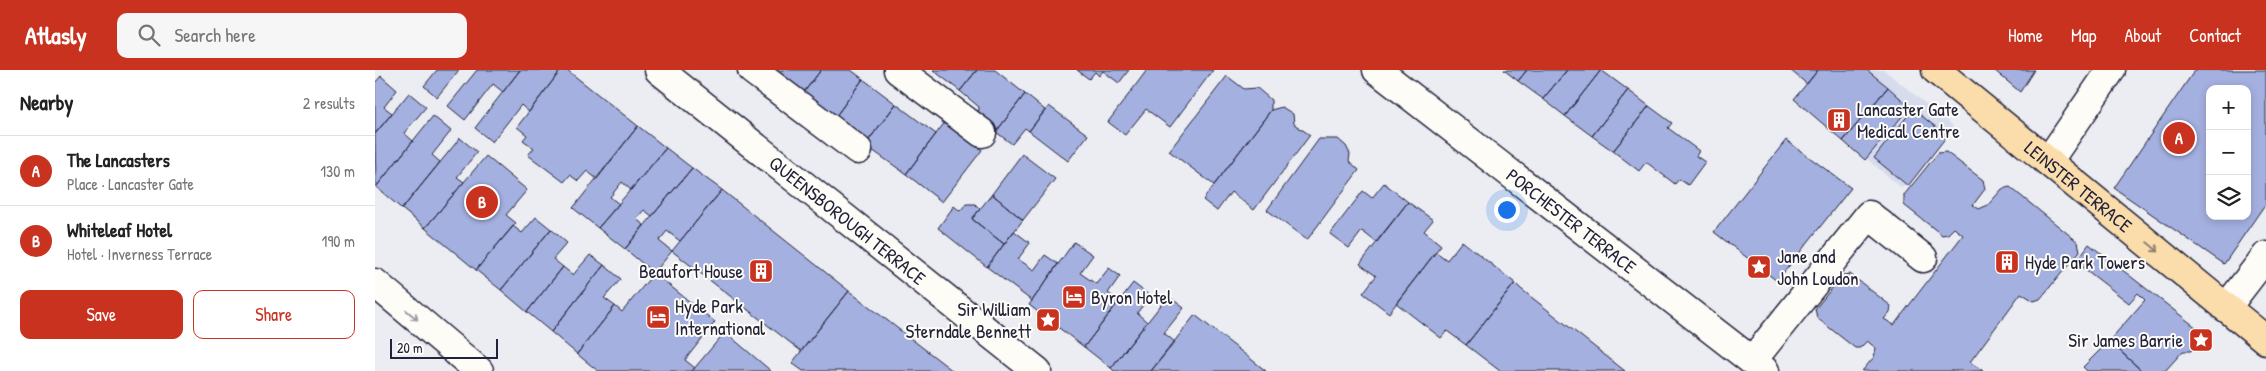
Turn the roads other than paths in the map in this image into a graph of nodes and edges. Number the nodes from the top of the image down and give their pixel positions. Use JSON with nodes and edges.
{"nodes":[{"id":1,"x":659,"y":70,"type":"edge"},
{"id":2,"x":1377,"y":70,"type":"edge"},
{"id":3,"x":1937,"y":70,"type":"edge"},
{"id":4,"x":2111,"y":70,"type":"edge"},
{"id":5,"x":755,"y":71,"type":"edge"},
{"id":6,"x":908,"y":73,"type":"edge"},
{"id":7,"x":982,"y":133,"type":"dead end"},
{"id":8,"x":858,"y":150,"type":"dead end"},
{"id":9,"x":2049,"y":160,"type":"junction"},
{"id":10,"x":2266,"y":256,"type":"edge"},
{"id":11,"x":1923,"y":258,"type":"dead end"},
{"id":12,"x":375,"y":283,"type":"edge"},
{"id":13,"x":2226,"y":308,"type":"junction"},
{"id":14,"x":2266,"y":340,"type":"edge"},
{"id":15,"x":1759,"y":366,"type":"edge"},
{"id":16,"x":479,"y":371,"type":"edge"},
{"id":17,"x":1037,"y":371,"type":"edge"}],
"edges":[{"from":1,"to":17,"type":"street","name":"QUEENSBOROUGH TERRACE"},
{"from":2,"to":15,"type":"street","name":"PORCHESTER TERRACE"},
{"from":3,"to":9,"type":"main road","name":"LEINSTER TERRACE"},
{"from":4,"to":9,"type":"street"},
{"from":5,"to":8,"type":"street"},
{"from":6,"to":7,"type":"street"},
{"from":9,"to":13,"type":"main road","name":"LEINSTER TERRACE","one_way":true},
{"from":10,"to":13,"type":"street"},
{"from":11,"to":15,"type":"street"},
{"from":12,"to":16,"type":"street","one_way":true},
{"from":13,"to":14,"type":"main road","name":"LEINSTER TERRACE"}]}
